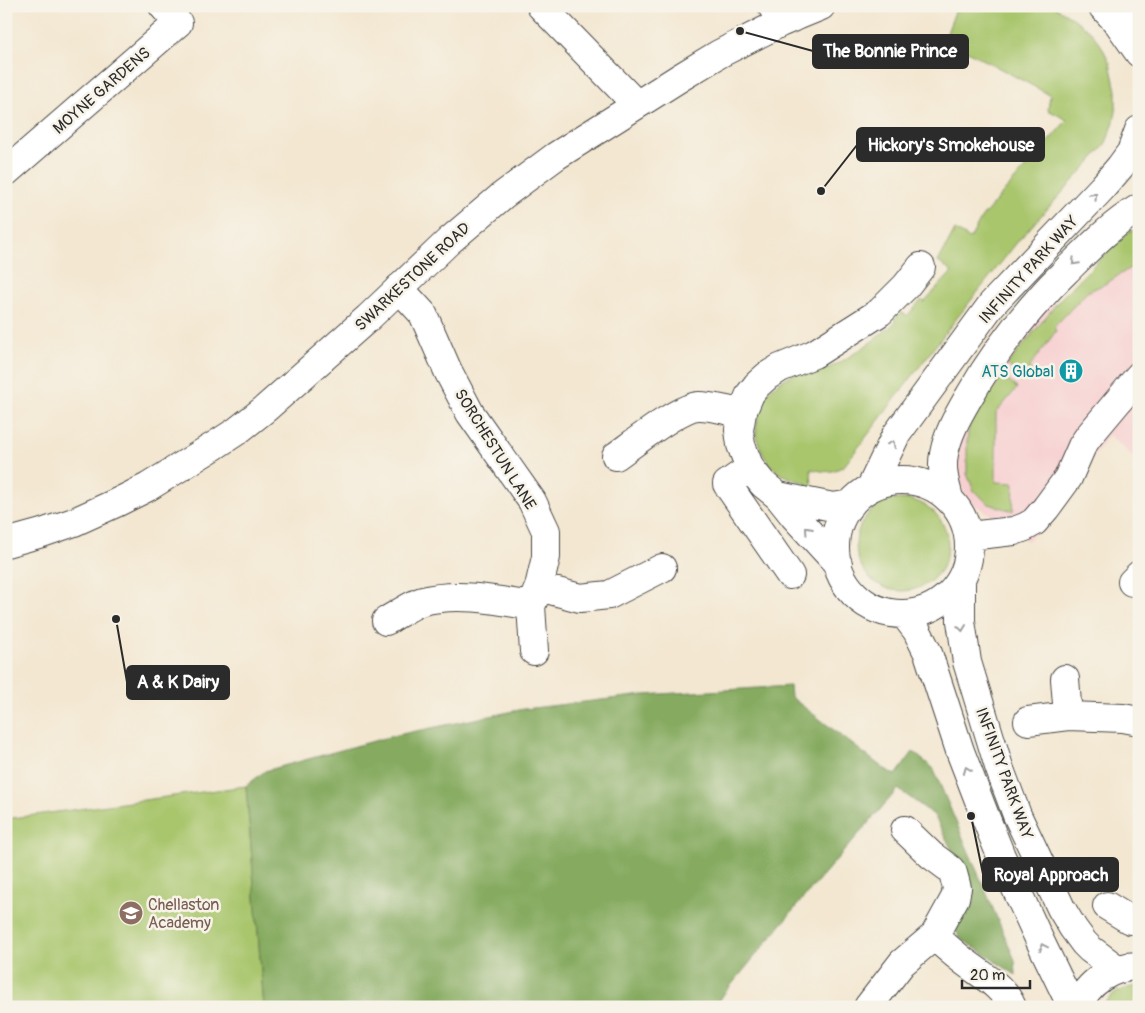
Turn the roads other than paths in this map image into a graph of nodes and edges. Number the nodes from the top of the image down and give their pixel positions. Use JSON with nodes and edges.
{"nodes":[{"id":1,"x":163,"y":6,"type":"edge"},
{"id":2,"x":541,"y":6,"type":"edge"},
{"id":3,"x":821,"y":6,"type":"edge"},
{"id":4,"x":1102,"y":6,"type":"edge"},
{"id":5,"x":1134,"y":6,"type":"edge"},
{"id":6,"x":777,"y":14,"type":"edge"},
{"id":7,"x":1139,"y":43,"type":"edge"},
{"id":8,"x":1139,"y":53,"type":"edge"},
{"id":9,"x":636,"y":104,"type":"junction"},
{"id":10,"x":1139,"y":130,"type":"edge"},
{"id":11,"x":6,"y":172,"type":"edge"},
{"id":12,"x":1139,"y":208,"type":"edge"},
{"id":13,"x":921,"y":267,"type":"dead end"},
{"id":14,"x":399,"y":288,"type":"junction"},
{"id":15,"x":1139,"y":376,"type":"edge"},
{"id":16,"x":742,"y":414,"type":"junction"},
{"id":17,"x":616,"y":456,"type":"dead end"},
{"id":18,"x":750,"y":468,"type":"junction"},
{"id":19,"x":778,"y":496,"type":"junction"},
{"id":20,"x":861,"y":496,"type":"junction"},
{"id":21,"x":948,"y":498,"type":"junction"},
{"id":22,"x":969,"y":536,"type":"junction"},
{"id":23,"x":6,"y":543,"type":"edge"},
{"id":24,"x":838,"y":564,"type":"junction"},
{"id":25,"x":662,"y":568,"type":"dead end"},
{"id":26,"x":790,"y":575,"type":"dead end"},
{"id":27,"x":961,"y":580,"type":"junction"},
{"id":28,"x":535,"y":596,"type":"junction"},
{"id":29,"x":904,"y":614,"type":"junction"},
{"id":30,"x":386,"y":621,"type":"dead end"},
{"id":31,"x":534,"y":651,"type":"dead end"},
{"id":32,"x":1065,"y":679,"type":"dead end"},
{"id":33,"x":1068,"y":716,"type":"junction"},
{"id":34,"x":1028,"y":721,"type":"dead end"},
{"id":35,"x":1139,"y":721,"type":"edge"},
{"id":36,"x":905,"y":830,"type":"dead end"},
{"id":37,"x":1107,"y":906,"type":"dead end"},
{"id":38,"x":1139,"y":920,"type":"edge"},
{"id":39,"x":934,"y":936,"type":"junction"},
{"id":40,"x":1128,"y":968,"type":"edge"},
{"id":41,"x":868,"y":1007,"type":"edge"},
{"id":42,"x":1012,"y":1007,"type":"edge"},
{"id":43,"x":1072,"y":1007,"type":"edge"},
{"id":44,"x":1078,"y":1007,"type":"edge"}],
"edges":[{"from":1,"to":11,"type":"street","name":"MOYNE GARDENS"},
{"from":2,"to":9,"type":"street"},
{"from":3,"to":6,"type":"street","name":"SWARKESTONE ROAD"},
{"from":4,"to":8,"type":"street"},
{"from":5,"to":7,"type":"street"},
{"from":6,"to":9,"type":"street","name":"SWARKESTONE ROAD"},
{"from":9,"to":14,"type":"street","name":"SWARKESTONE ROAD"},
{"from":20,"to":10,"type":"street","name":"INFINITY PARK WAY","one_way":true},
{"from":12,"to":21,"type":"street","name":"INFINITY PARK WAY","one_way":true},
{"from":13,"to":16,"type":"street"},
{"from":14,"to":23,"type":"street","name":"SWARKESTONE ROAD"},
{"from":14,"to":28,"type":"street","name":"SORCHESTUN LANE"},
{"from":15,"to":22,"type":"street"},
{"from":16,"to":17,"type":"street"},
{"from":16,"to":18,"type":"street"},
{"from":18,"to":19,"type":"street"},
{"from":18,"to":26,"type":"street"},
{"from":19,"to":20,"type":"street"},
{"from":24,"to":19,"type":"street","one_way":true},
{"from":20,"to":21,"type":"street"},
{"from":20,"to":24,"type":"street"},
{"from":21,"to":22,"type":"street"},
{"from":22,"to":27,"type":"street"},
{"from":24,"to":29,"type":"street"},
{"from":25,"to":28,"type":"street"},
{"from":27,"to":29,"type":"street"},
{"from":27,"to":40,"type":"street","name":"INFINITY PARK WAY","one_way":true},
{"from":28,"to":30,"type":"street"},
{"from":28,"to":31,"type":"street","name":"SORCHESTUN LANE"},
{"from":43,"to":29,"type":"street","name":"INFINITY PARK WAY","one_way":true},
{"from":32,"to":33,"type":"street"},
{"from":33,"to":34,"type":"street"},
{"from":33,"to":35,"type":"street"},
{"from":36,"to":39,"type":"street"},
{"from":37,"to":38,"type":"street"},
{"from":39,"to":41,"type":"street"},
{"from":39,"to":42,"type":"street"},
{"from":40,"to":44,"type":"street"}]}
